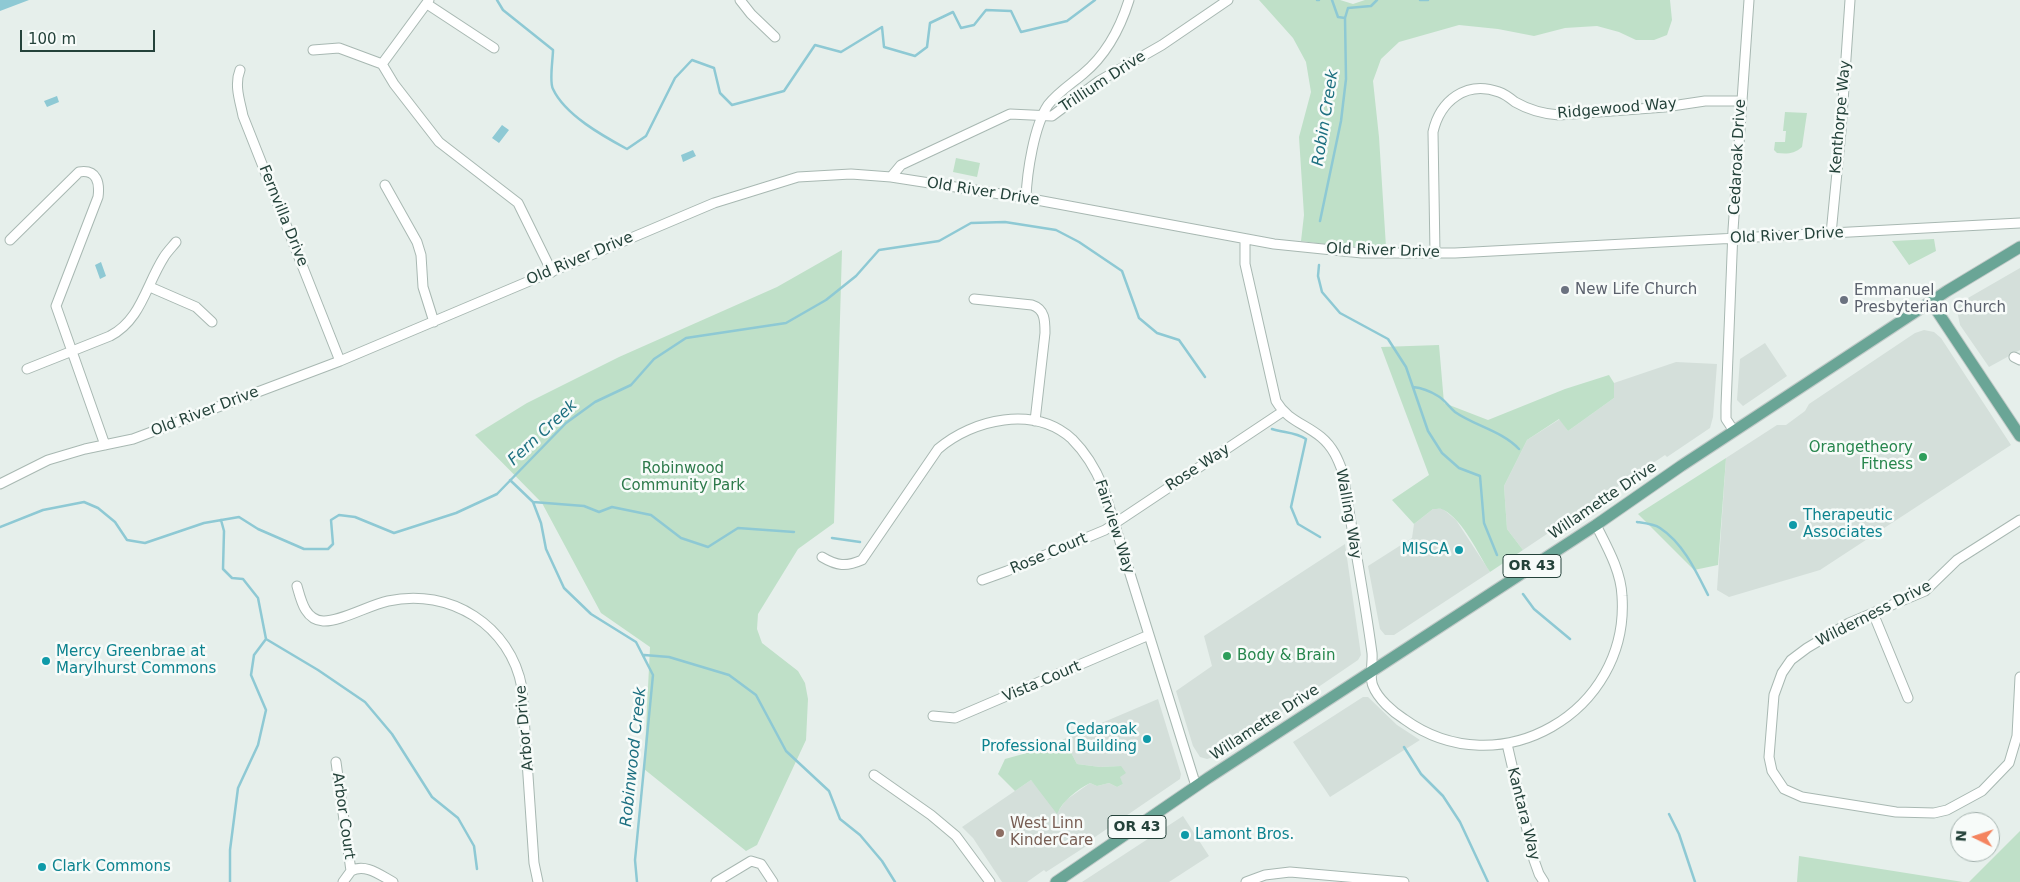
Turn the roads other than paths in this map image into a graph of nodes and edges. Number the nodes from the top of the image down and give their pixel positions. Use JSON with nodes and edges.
{"nodes":[{"id":1,"x":740,"y":0,"type":"edge"},
{"id":2,"x":1129,"y":0,"type":"edge"},
{"id":3,"x":1228,"y":0,"type":"edge"},
{"id":4,"x":1749,"y":0,"type":"edge"},
{"id":5,"x":1850,"y":0,"type":"edge"},
{"id":6,"x":428,"y":2,"type":"edge"},
{"id":7,"x":775,"y":37,"type":"dead end"},
{"id":8,"x":494,"y":48,"type":"dead end"},
{"id":9,"x":312,"y":50,"type":"dead end"},
{"id":10,"x":382,"y":64,"type":"junction"},
{"id":11,"x":240,"y":70,"type":"dead end"},
{"id":12,"x":1741,"y":101,"type":"junction"},
{"id":13,"x":1043,"y":115,"type":"junction"},
{"id":14,"x":891,"y":177,"type":"junction"},
{"id":15,"x":385,"y":185,"type":"dead end"},
{"id":16,"x":1026,"y":198,"type":"junction"},
{"id":17,"x":2020,"y":223,"type":"edge"},
{"id":18,"x":1831,"y":234,"type":"junction"},
{"id":19,"x":1733,"y":238,"type":"junction"},
{"id":20,"x":1245,"y":239,"type":"junction"},
{"id":21,"x":10,"y":240,"type":"dead end"},
{"id":22,"x":176,"y":242,"type":"dead end"},
{"id":23,"x":2020,"y":247,"type":"edge"},
{"id":24,"x":1435,"y":253,"type":"junction"},
{"id":25,"x":552,"y":272,"type":"junction"},
{"id":26,"x":150,"y":286,"type":"junction"},
{"id":27,"x":974,"y":299,"type":"dead end"},
{"id":28,"x":1931,"y":302,"type":"junction"},
{"id":29,"x":212,"y":322,"type":"dead end"},
{"id":30,"x":434,"y":322,"type":"junction"},
{"id":31,"x":72,"y":353,"type":"junction"},
{"id":32,"x":340,"y":361,"type":"junction"},
{"id":33,"x":27,"y":369,"type":"dead end"},
{"id":34,"x":1282,"y":412,"type":"junction"},
{"id":35,"x":1035,"y":421,"type":"junction"},
{"id":36,"x":1734,"y":432,"type":"junction"},
{"id":37,"x":2020,"y":436,"type":"edge"},
{"id":38,"x":105,"y":445,"type":"junction"},
{"id":39,"x":0,"y":484,"type":"edge"},
{"id":40,"x":2020,"y":520,"type":"edge"},
{"id":41,"x":1114,"y":524,"type":"junction"},
{"id":42,"x":1596,"y":525,"type":"junction"},
{"id":43,"x":822,"y":557,"type":"dead end"},
{"id":44,"x":982,"y":580,"type":"dead end"},
{"id":45,"x":297,"y":586,"type":"dead end"},
{"id":46,"x":1873,"y":613,"type":"junction"},
{"id":47,"x":1149,"y":635,"type":"junction"},
{"id":48,"x":1372,"y":670,"type":"junction"},
{"id":49,"x":2020,"y":677,"type":"edge"},
{"id":50,"x":1908,"y":698,"type":"dead end"},
{"id":51,"x":933,"y":716,"type":"dead end"},
{"id":52,"x":1507,"y":744,"type":"junction"},
{"id":53,"x":336,"y":762,"type":"dead end"},
{"id":54,"x":874,"y":775,"type":"dead end"},
{"id":55,"x":1196,"y":786,"type":"junction"},
{"id":56,"x":351,"y":871,"type":"junction"},
{"id":57,"x":343,"y":882,"type":"edge"},
{"id":58,"x":393,"y":882,"type":"edge"},
{"id":59,"x":538,"y":882,"type":"edge"},
{"id":60,"x":716,"y":882,"type":"edge"},
{"id":61,"x":773,"y":882,"type":"edge"},
{"id":62,"x":990,"y":882,"type":"edge"},
{"id":63,"x":1056,"y":882,"type":"edge"},
{"id":64,"x":1246,"y":882,"type":"edge"},
{"id":65,"x":1404,"y":882,"type":"edge"},
{"id":66,"x":1544,"y":882,"type":"edge"}],
"edges":[{"from":1,"to":7,"type":"street"},
{"from":2,"to":13,"type":"street"},
{"from":3,"to":13,"type":"street","name":"Trillium Drive"},
{"from":4,"to":12,"type":"street","name":"Cedaroak Drive"},
{"from":5,"to":18,"type":"street","name":"Kenthorpe Way"},
{"from":6,"to":8,"type":"street"},
{"from":6,"to":10,"type":"street"},
{"from":9,"to":10,"type":"street"},
{"from":10,"to":25,"type":"street"},
{"from":11,"to":32,"type":"street","name":"Fernvilla Drive"},
{"from":12,"to":19,"type":"street","name":"Cedaroak Drive"},
{"from":12,"to":24,"type":"street","name":"Ridgewood Way"},
{"from":13,"to":14,"type":"street","name":"Trillium Drive"},
{"from":13,"to":16,"type":"street"},
{"from":14,"to":16,"type":"street","name":"Old River Drive"},
{"from":14,"to":25,"type":"street","name":"Old River Drive"},
{"from":15,"to":30,"type":"street"},
{"from":16,"to":20,"type":"street","name":"Old River Drive"},
{"from":17,"to":18,"type":"street","name":"Old River Drive"},
{"from":18,"to":19,"type":"street","name":"Old River Drive"},
{"from":19,"to":24,"type":"street","name":"Old River Drive"},
{"from":19,"to":36,"type":"street","name":"Cedaroak Drive"},
{"from":20,"to":24,"type":"street","name":"Old River Drive"},
{"from":20,"to":34,"type":"street"},
{"from":21,"to":31,"type":"street"},
{"from":22,"to":26,"type":"street"},
{"from":23,"to":28,"type":"main road","name":"Willamette Drive","number":"OR 43"},
{"from":25,"to":30,"type":"street","name":"Old River Drive"},
{"from":26,"to":29,"type":"street"},
{"from":26,"to":31,"type":"street"},
{"from":27,"to":35,"type":"street"},
{"from":28,"to":36,"type":"main road","name":"Willamette Drive","number":"OR 43"},
{"from":28,"to":37,"type":"main road"},
{"from":30,"to":32,"type":"street","name":"Old River Drive"},
{"from":31,"to":33,"type":"street"},
{"from":31,"to":38,"type":"street"},
{"from":32,"to":38,"type":"street","name":"Old River Drive"},
{"from":34,"to":41,"type":"street","name":"Rose Way"},
{"from":34,"to":48,"type":"street","name":"Walling Way"},
{"from":35,"to":41,"type":"street","name":"Fairview Way"},
{"from":35,"to":43,"type":"street","name":"Fairview Way"},
{"from":36,"to":42,"type":"main road","name":"Willamette Drive","number":"OR 43"},
{"from":38,"to":39,"type":"street","name":"Old River Drive"},
{"from":40,"to":46,"type":"street","name":"Wilderness Drive"},
{"from":41,"to":44,"type":"street","name":"Rose Court"},
{"from":41,"to":47,"type":"street","name":"Fairview Way"},
{"from":42,"to":48,"type":"main road","name":"Willamette Drive","number":"OR 43"},
{"from":42,"to":52,"type":"street"},
{"from":45,"to":59,"type":"street","name":"Arbor Drive"},
{"from":46,"to":49,"type":"street","name":"Wilderness Drive"},
{"from":46,"to":50,"type":"street"},
{"from":47,"to":51,"type":"street","name":"Vista Court"},
{"from":47,"to":55,"type":"street","name":"Fairview Way"},
{"from":48,"to":52,"type":"street","name":"Walling Way"},
{"from":48,"to":55,"type":"main road","name":"Willamette Drive","number":"OR 43"},
{"from":52,"to":66,"type":"street","name":"Kantara Way"},
{"from":53,"to":56,"type":"street","name":"Arbor Court"},
{"from":54,"to":62,"type":"street"},
{"from":55,"to":63,"type":"main road","name":"Willamette Drive","number":"OR 43"},
{"from":56,"to":57,"type":"street"},
{"from":56,"to":58,"type":"street"},
{"from":60,"to":61,"type":"street"},
{"from":64,"to":65,"type":"street"}]}
